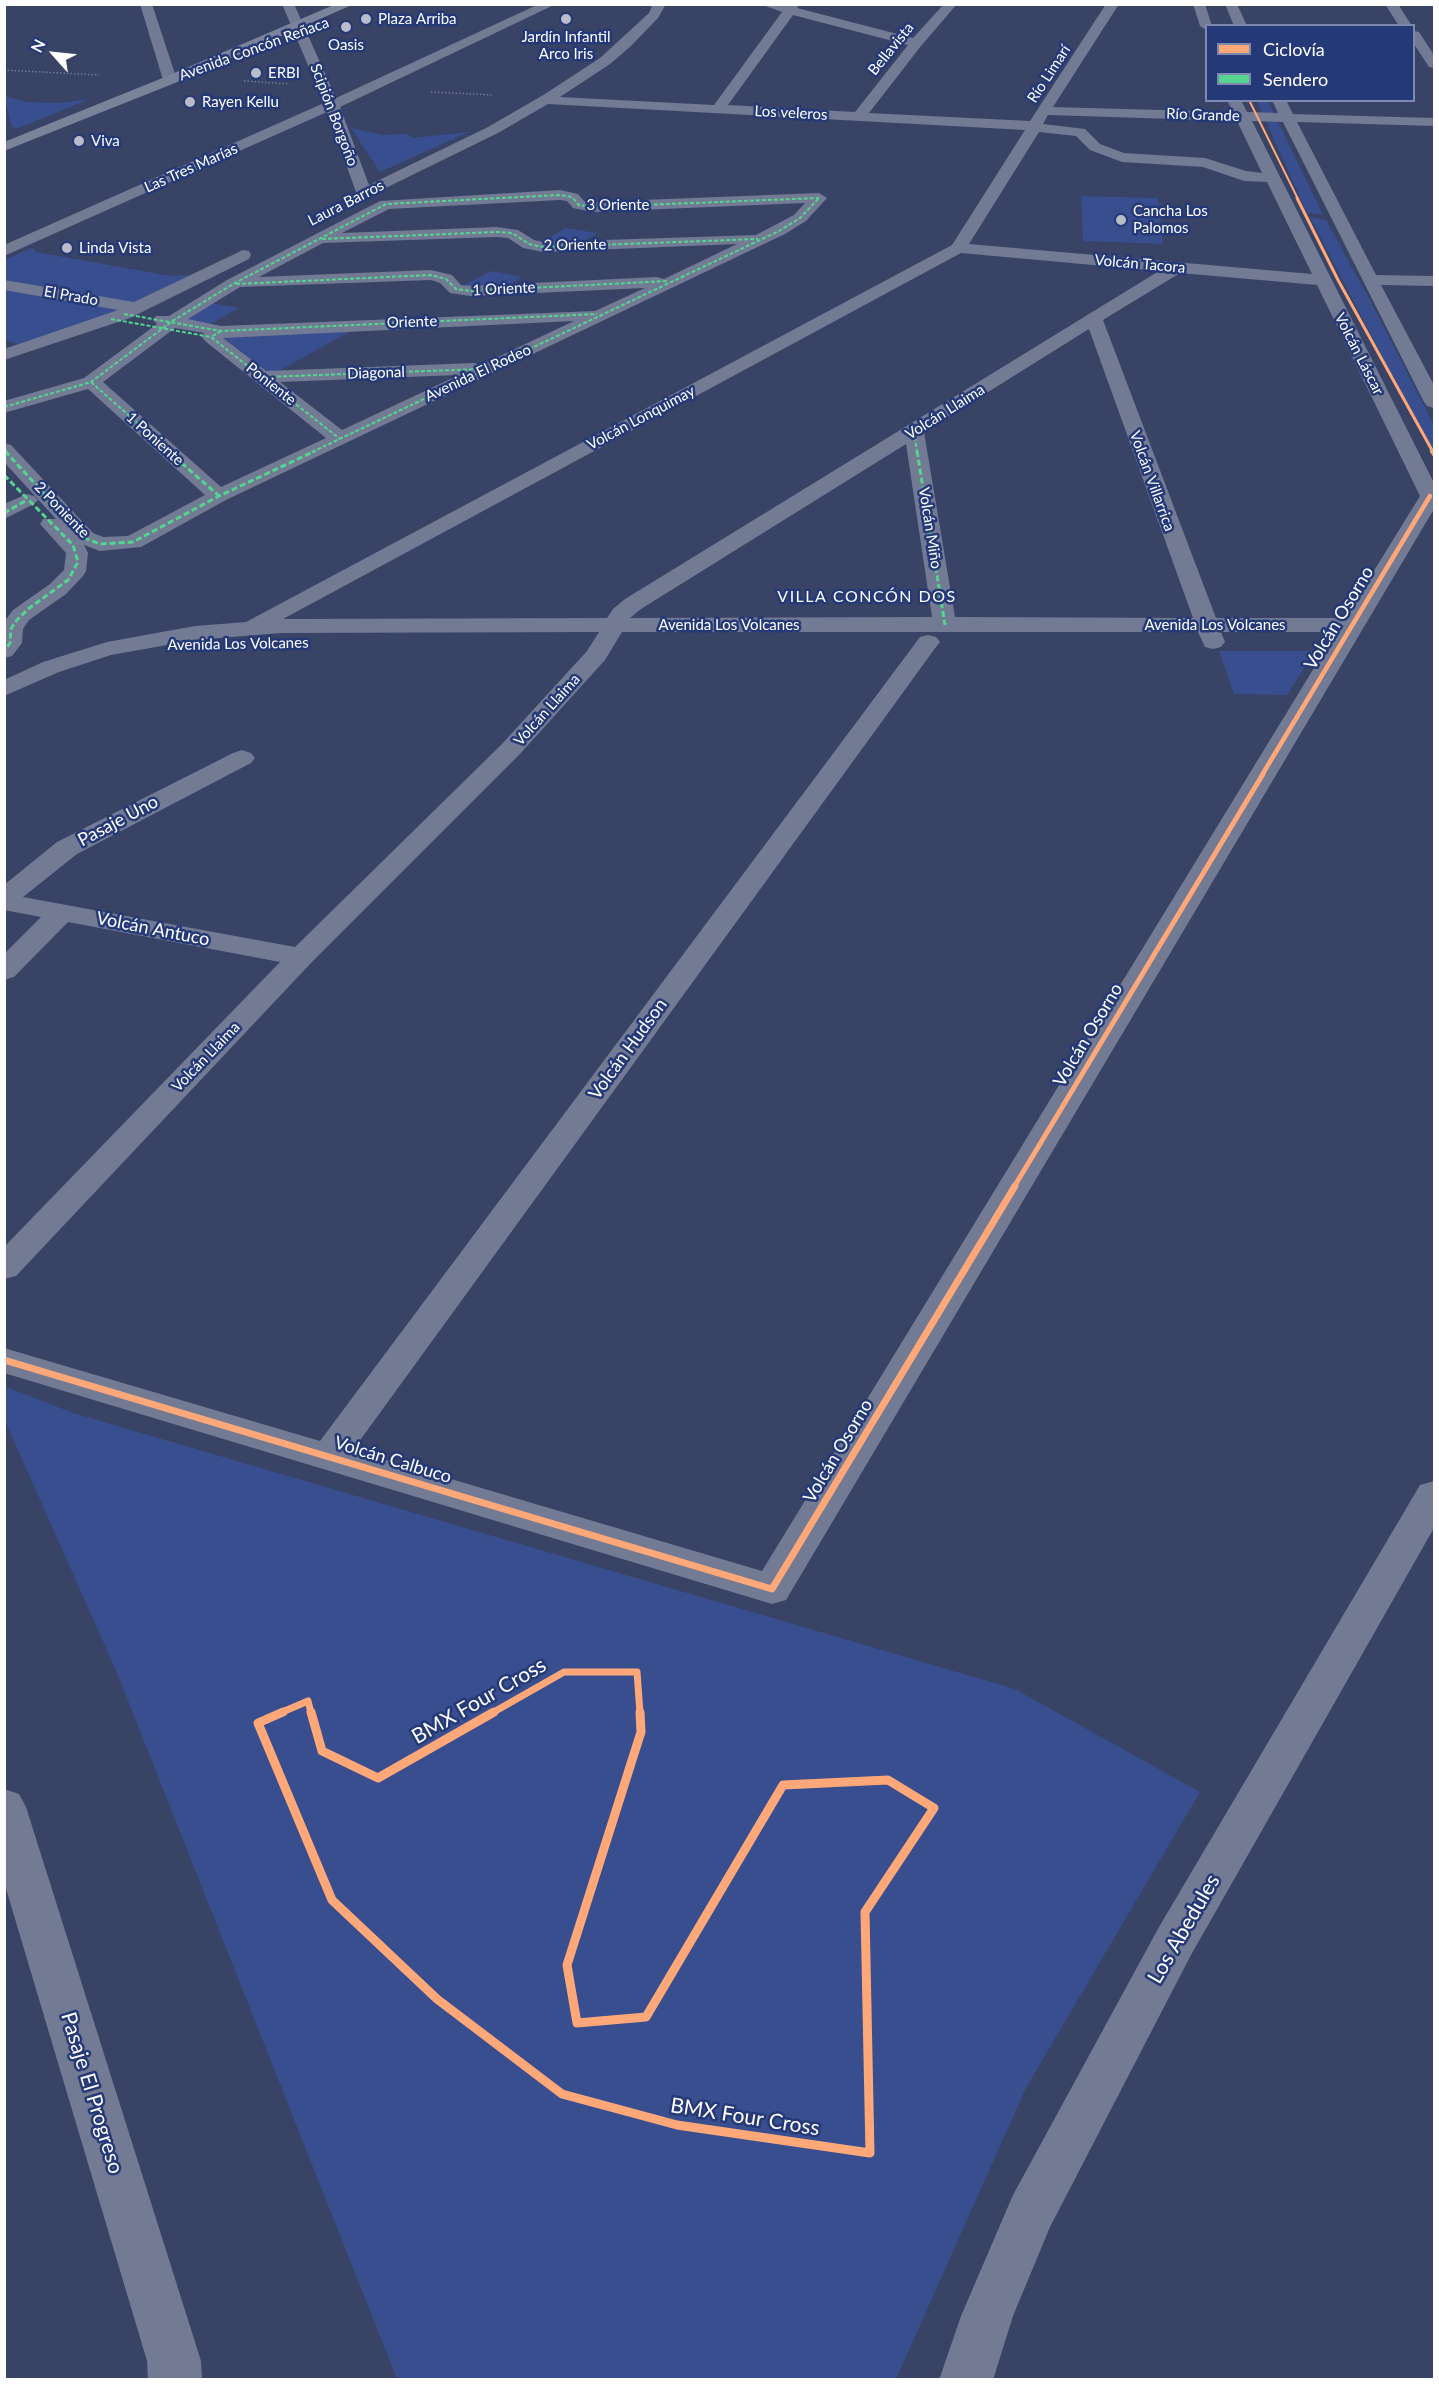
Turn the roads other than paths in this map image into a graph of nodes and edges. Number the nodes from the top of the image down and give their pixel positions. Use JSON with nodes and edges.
{"nodes":[{"id":1,"x":146,"y":4,"type":"edge"},
{"id":2,"x":288,"y":4,"type":"edge"},
{"id":3,"x":348,"y":4,"type":"edge"},
{"id":4,"x":550,"y":4,"type":"edge"},
{"id":5,"x":660,"y":4,"type":"edge"},
{"id":6,"x":766,"y":4,"type":"edge"},
{"id":7,"x":951,"y":4,"type":"edge"},
{"id":8,"x":1113,"y":4,"type":"edge"},
{"id":9,"x":1199,"y":4,"type":"edge"},
{"id":10,"x":1231,"y":4,"type":"edge"},
{"id":11,"x":1391,"y":4,"type":"edge"},
{"id":12,"x":362,"y":8,"type":"dead end"},
{"id":13,"x":791,"y":8,"type":"edge"},
{"id":14,"x":1205,"y":24,"type":"edge"},
{"id":15,"x":1240,"y":24,"type":"edge"},
{"id":16,"x":1405,"y":24,"type":"edge"},
{"id":17,"x":299,"y":29,"type":"junction"},
{"id":18,"x":1415,"y":38,"type":"edge"},
{"id":19,"x":916,"y":43,"type":"junction"},
{"id":20,"x":1434,"y":64,"type":"edge"},
{"id":21,"x":170,"y":80,"type":"junction"},
{"id":22,"x":334,"y":82,"type":"junction"},
{"id":23,"x":371,"y":87,"type":"junction"},
{"id":24,"x":548,"y":99,"type":"junction"},
{"id":25,"x":1235,"y":102,"type":"edge"},
{"id":26,"x":1279,"y":102,"type":"edge"},
{"id":27,"x":332,"y":105,"type":"junction"},
{"id":28,"x":718,"y":109,"type":"junction"},
{"id":29,"x":1043,"y":111,"type":"junction"},
{"id":30,"x":1240,"y":116,"type":"junction"},
{"id":31,"x":859,"y":117,"type":"junction"},
{"id":32,"x":1287,"y":118,"type":"junction"},
{"id":33,"x":1434,"y":122,"type":"edge"},
{"id":34,"x":1035,"y":127,"type":"junction"},
{"id":35,"x":4,"y":147,"type":"edge"},
{"id":36,"x":1014,"y":162,"type":"joint"},
{"id":37,"x":1271,"y":178,"type":"junction"},
{"id":38,"x":364,"y":193,"type":"junction"},
{"id":39,"x":819,"y":198,"type":"joint"},
{"id":40,"x":336,"y":208,"type":"dead end"},
{"id":41,"x":764,"y":238,"type":"junction"},
{"id":42,"x":318,"y":239,"type":"junction"},
{"id":43,"x":5,"y":245,"type":"edge"},
{"id":44,"x":958,"y":248,"type":"junction"},
{"id":45,"x":255,"y":249,"type":"dead end"},
{"id":46,"x":1177,"y":267,"type":"junction"},
{"id":47,"x":1321,"y":279,"type":"junction"},
{"id":48,"x":1370,"y":280,"type":"junction"},
{"id":49,"x":673,"y":281,"type":"junction"},
{"id":50,"x":1434,"y":281,"type":"edge"},
{"id":51,"x":233,"y":284,"type":"junction"},
{"id":52,"x":4,"y":285,"type":"edge"},
{"id":53,"x":603,"y":314,"type":"junction"},
{"id":54,"x":117,"y":316,"type":"junction"},
{"id":55,"x":63,"y":318,"type":"dead end"},
{"id":56,"x":1094,"y":319,"type":"junction"},
{"id":57,"x":166,"y":325,"type":"junction"},
{"id":58,"x":216,"y":334,"type":"junction"},
{"id":59,"x":4,"y":355,"type":"edge"},
{"id":60,"x":488,"y":369,"type":"junction"},
{"id":61,"x":265,"y":377,"type":"junction"},
{"id":62,"x":91,"y":382,"type":"junction"},
{"id":63,"x":1434,"y":402,"type":"edge"},
{"id":64,"x":4,"y":407,"type":"edge"},
{"id":65,"x":914,"y":431,"type":"junction"},
{"id":66,"x":340,"y":439,"type":"junction"},
{"id":67,"x":4,"y":449,"type":"edge"},
{"id":68,"x":4,"y":475,"type":"edge"},
{"id":69,"x":219,"y":496,"type":"junction"},
{"id":70,"x":1432,"y":499,"type":"edge"},
{"id":71,"x":27,"y":500,"type":"junction"},
{"id":72,"x":4,"y":513,"type":"edge"},
{"id":73,"x":133,"y":542,"type":"joint"},
{"id":74,"x":612,"y":633,"type":"junction"},
{"id":75,"x":937,"y":633,"type":"junction"},
{"id":76,"x":1209,"y":633,"type":"junction"},
{"id":77,"x":1348,"y":633,"type":"junction"},
{"id":78,"x":245,"y":636,"type":"junction"},
{"id":79,"x":4,"y":651,"type":"edge"},
{"id":80,"x":4,"y":689,"type":"edge"},
{"id":81,"x":242,"y":758,"type":"dead end"},
{"id":82,"x":4,"y":900,"type":"edge"},
{"id":83,"x":62,"y":912,"type":"junction"},
{"id":84,"x":301,"y":957,"type":"junction"},
{"id":85,"x":4,"y":971,"type":"edge"},
{"id":86,"x":4,"y":1268,"type":"edge"},
{"id":87,"x":4,"y":1360,"type":"edge"},
{"id":88,"x":329,"y":1456,"type":"junction"},
{"id":89,"x":1434,"y":1495,"type":"edge"},
{"id":90,"x":772,"y":1589,"type":"joint"},
{"id":91,"x":4,"y":1807,"type":"edge"},
{"id":92,"x":175,"y":2379,"type":"edge"},
{"id":93,"x":966,"y":2379,"type":"edge"}],
"edges":[{"from":1,"to":21,"type":"street"},
{"from":2,"to":17,"type":"street","name":"Scipión Borgoño"},
{"from":3,"to":17,"type":"main road","name":"Avenida Concón Reñaca"},
{"from":4,"to":23,"type":"street","name":"Las Tres Marías"},
{"from":5,"to":24,"type":"street","name":"Laura Barros"},
{"from":6,"to":13,"type":"street"},
{"from":7,"to":19,"type":"street","name":"Bellavista"},
{"from":8,"to":29,"type":"street","name":"Río Limarí"},
{"from":9,"to":14,"type":"street"},
{"from":10,"to":15,"type":"street"},
{"from":11,"to":16,"type":"street"},
{"from":12,"to":17,"type":"main road","name":"Avenida Concón Reñaca"},
{"from":13,"to":19,"type":"street"},
{"from":13,"to":28,"type":"street"},
{"from":17,"to":21,"type":"main road","name":"Avenida Concón Reñaca"},
{"from":17,"to":22,"type":"street","name":"Scipión Borgoño"},
{"from":18,"to":20,"type":"street"},
{"from":19,"to":31,"type":"street","name":"Bellavista"},
{"from":21,"to":35,"type":"main road","name":"Avenida Concón Reñaca"},
{"from":22,"to":23,"type":"street","name":"Las Tres Marías"},
{"from":22,"to":27,"type":"street","name":"Scipión Borgoño"},
{"from":23,"to":27,"type":"street","name":"Las Tres Marías"},
{"from":24,"to":28,"type":"street","name":"Los veleros"},
{"from":24,"to":38,"type":"street","name":"Laura Barros"},
{"from":25,"to":30,"type":"street","name":"Volcán Láscar"},
{"from":26,"to":32,"type":"street"},
{"from":27,"to":38,"type":"street","name":"Scipión Borgoño"},
{"from":27,"to":43,"type":"street","name":"Las Tres Marías"},
{"from":28,"to":31,"type":"street","name":"Los veleros"},
{"from":29,"to":30,"type":"street","name":"Río Grande"},
{"from":29,"to":34,"type":"street","name":"Río Limarí"},
{"from":30,"to":32,"type":"street","name":"Río Grande"},
{"from":30,"to":37,"type":"street","name":"Volcán Láscar"},
{"from":31,"to":34,"type":"street","name":"Los veleros"},
{"from":32,"to":33,"type":"street","name":"Río Grande"},
{"from":32,"to":48,"type":"street"},
{"from":34,"to":36,"type":"street","name":"Río Limarí"},
{"from":34,"to":37,"type":"street","name":"Los veleros"},
{"from":36,"to":44,"type":"street","name":"Volcán Lonquimay"},
{"from":37,"to":47,"type":"street","name":"Volcán Láscar"},
{"from":38,"to":40,"type":"street","name":"Laura Barros"},
{"from":39,"to":41,"type":"street","name":"Avenida El Rodeo"},
{"from":39,"to":42,"type":"street","name":"3 Oriente"},
{"from":41,"to":42,"type":"street","name":"2 Oriente"},
{"from":41,"to":49,"type":"street","name":"Avenida El Rodeo"},
{"from":42,"to":51,"type":"street"},
{"from":44,"to":46,"type":"street","name":"Volcán Tacora"},
{"from":44,"to":78,"type":"street","name":"Volcán Lonquimay"},
{"from":45,"to":54,"type":"street"},
{"from":46,"to":47,"type":"street","name":"Volcán Tacora"},
{"from":46,"to":56,"type":"street","name":"Volcán Llaima"},
{"from":47,"to":70,"type":"street","name":"Volcán Láscar"},
{"from":48,"to":50,"type":"street"},
{"from":48,"to":63,"type":"street"},
{"from":49,"to":51,"type":"street","name":"1 Oriente"},
{"from":49,"to":53,"type":"street","name":"Avenida El Rodeo"},
{"from":51,"to":57,"type":"street"},
{"from":52,"to":54,"type":"street","name":"El Prado"},
{"from":53,"to":58,"type":"street","name":"Oriente"},
{"from":53,"to":60,"type":"street","name":"Avenida El Rodeo"},
{"from":54,"to":55,"type":"street","name":"El Prado"},
{"from":54,"to":57,"type":"street","name":"El Prado"},
{"from":54,"to":59,"type":"street"},
{"from":56,"to":65,"type":"street","name":"Volcán Llaima"},
{"from":56,"to":76,"type":"street","name":"Volcán Villarrica"},
{"from":57,"to":58,"type":"street","name":"El Prado"},
{"from":57,"to":62,"type":"street"},
{"from":58,"to":61,"type":"street","name":"Poniente"},
{"from":60,"to":61,"type":"street","name":"Diagonal"},
{"from":60,"to":66,"type":"street","name":"Avenida El Rodeo"},
{"from":61,"to":66,"type":"street","name":"Poniente"},
{"from":62,"to":64,"type":"street"},
{"from":62,"to":69,"type":"street","name":"1 Poniente"},
{"from":65,"to":74,"type":"street","name":"Volcán Llaima"},
{"from":65,"to":75,"type":"street","name":"Volcán Miño"},
{"from":66,"to":69,"type":"street","name":"Avenida El Rodeo"},
{"from":67,"to":73,"type":"street","name":"2 Poniente"},
{"from":68,"to":71,"type":"street"},
{"from":69,"to":73,"type":"street","name":"Avenida El Rodeo"},
{"from":70,"to":77,"type":"street","name":"Volcán Osorno"},
{"from":71,"to":72,"type":"street"},
{"from":71,"to":79,"type":"street"},
{"from":74,"to":75,"type":"street","name":"Avenida Los Volcanes"},
{"from":74,"to":78,"type":"street","name":"Avenida Los Volcanes"},
{"from":74,"to":84,"type":"street","name":"Volcán Llaima"},
{"from":75,"to":76,"type":"street","name":"Avenida Los Volcanes"},
{"from":75,"to":88,"type":"street","name":"Volcán Hudson"},
{"from":76,"to":77,"type":"street","name":"Avenida Los Volcanes"},
{"from":77,"to":90,"type":"street","name":"Volcán Osorno"},
{"from":78,"to":80,"type":"street","name":"Avenida Los Volcanes"},
{"from":81,"to":82,"type":"street","name":"Pasaje Uno"},
{"from":82,"to":83,"type":"street","name":"Volcán Antuco"},
{"from":83,"to":84,"type":"street","name":"Volcán Antuco"},
{"from":83,"to":85,"type":"street"},
{"from":84,"to":86,"type":"street","name":"Volcán Llaima"},
{"from":87,"to":88,"type":"street","name":"Volcán Calbuco"},
{"from":88,"to":90,"type":"street","name":"Volcán Calbuco"},
{"from":89,"to":93,"type":"street","name":"Los Abedules"},
{"from":91,"to":92,"type":"street","name":"Pasaje El Progreso"}]}
